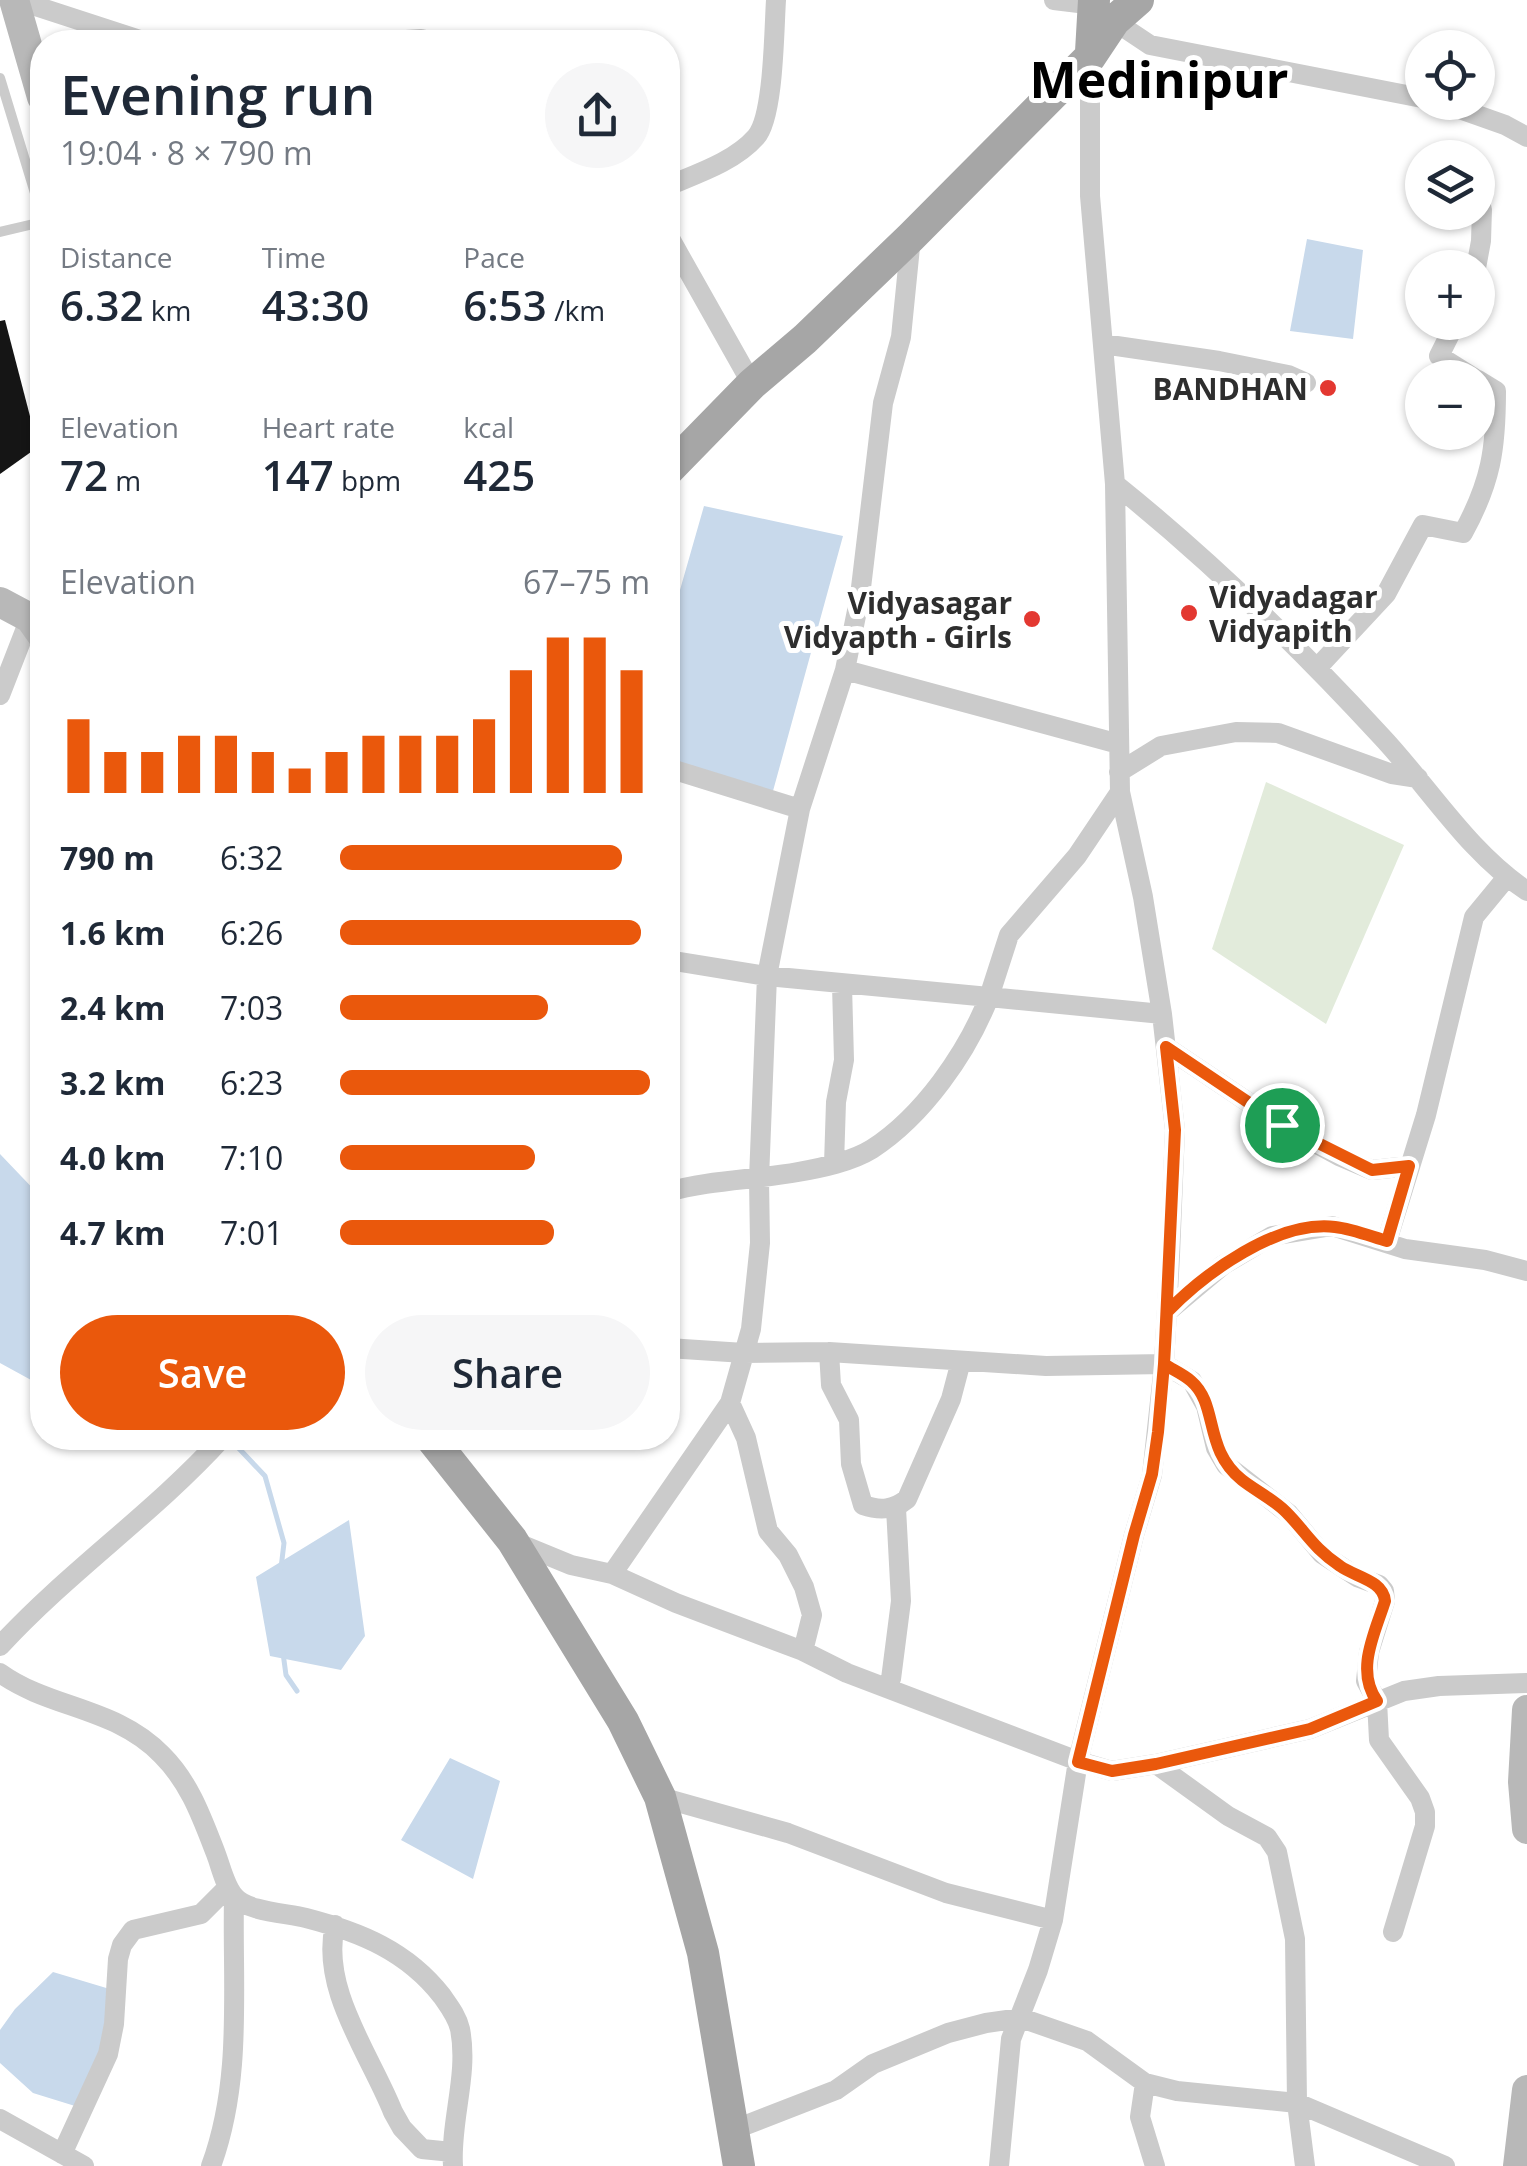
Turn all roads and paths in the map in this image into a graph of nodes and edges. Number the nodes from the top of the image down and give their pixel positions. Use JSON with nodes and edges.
{"nodes":[{"id":1,"x":15,"y":0,"type":"edge"},
{"id":2,"x":776,"y":0,"type":"edge"},
{"id":3,"x":1054,"y":0,"type":"edge"},
{"id":4,"x":1110,"y":7,"type":"edge"},
{"id":5,"x":109,"y":30,"type":"edge"},
{"id":6,"x":30,"y":53,"type":"edge"},
{"id":7,"x":1090,"y":57,"type":"junction"},
{"id":8,"x":30,"y":65,"type":"edge"},
{"id":9,"x":0,"y":76,"type":"edge"},
{"id":10,"x":1405,"y":95,"type":"edge"},
{"id":11,"x":1491,"y":120,"type":"edge"},
{"id":12,"x":1527,"y":137,"type":"edge"},
{"id":13,"x":30,"y":177,"type":"edge"},
{"id":14,"x":680,"y":181,"type":"edge"},
{"id":15,"x":30,"y":222,"type":"edge"},
{"id":16,"x":0,"y":232,"type":"edge"},
{"id":17,"x":912,"y":237,"type":"junction"},
{"id":18,"x":680,"y":256,"type":"edge"},
{"id":19,"x":1447,"y":340,"type":"edge"},
{"id":20,"x":1103,"y":344,"type":"junction"},
{"id":21,"x":1446,"y":360,"type":"edge"},
{"id":22,"x":1306,"y":383,"type":"dead end"},
{"id":23,"x":752,"y":384,"type":"junction"},
{"id":24,"x":1495,"y":391,"type":"edge"},
{"id":25,"x":1495,"y":430,"type":"edge"},
{"id":26,"x":1493,"y":450,"type":"edge"},
{"id":27,"x":680,"y":458,"type":"edge"},
{"id":28,"x":1115,"y":484,"type":"junction"},
{"id":29,"x":0,"y":602,"type":"edge"},
{"id":30,"x":30,"y":622,"type":"edge"},
{"id":31,"x":30,"y":638,"type":"edge"},
{"id":32,"x":1318,"y":668,"type":"junction"},
{"id":33,"x":845,"y":670,"type":"junction"},
{"id":34,"x":0,"y":695,"type":"edge"},
{"id":35,"x":1119,"y":744,"type":"junction"},
{"id":36,"x":680,"y":772,"type":"edge"},
{"id":37,"x":1418,"y":778,"type":"junction"},
{"id":38,"x":1120,"y":782,"type":"junction"},
{"id":39,"x":800,"y":809,"type":"junction"},
{"id":40,"x":1507,"y":877,"type":"junction"},
{"id":41,"x":1527,"y":891,"type":"edge"},
{"id":42,"x":680,"y":962,"type":"edge"},
{"id":43,"x":767,"y":976,"type":"junction"},
{"id":44,"x":842,"y":985,"type":"junction"},
{"id":45,"x":989,"y":998,"type":"junction"},
{"id":46,"x":1162,"y":1014,"type":"junction"},
{"id":47,"x":1166,"y":1047,"type":"junction"},
{"id":48,"x":834,"y":1164,"type":"junction"},
{"id":49,"x":1409,"y":1166,"type":"junction"},
{"id":50,"x":759,"y":1179,"type":"junction"},
{"id":51,"x":680,"y":1190,"type":"edge"},
{"id":52,"x":1387,"y":1241,"type":"junction"},
{"id":53,"x":1527,"y":1271,"type":"edge"},
{"id":54,"x":1167,"y":1312,"type":"junction"},
{"id":55,"x":680,"y":1349,"type":"edge"},
{"id":56,"x":828,"y":1352,"type":"junction"},
{"id":57,"x":744,"y":1353,"type":"junction"},
{"id":58,"x":961,"y":1361,"type":"junction"},
{"id":59,"x":1164,"y":1364,"type":"junction"},
{"id":60,"x":730,"y":1402,"type":"junction"},
{"id":61,"x":211,"y":1450,"type":"edge"},
{"id":62,"x":441,"y":1450,"type":"edge"},
{"id":63,"x":896,"y":1508,"type":"junction"},
{"id":64,"x":512,"y":1540,"type":"junction"},
{"id":65,"x":612,"y":1574,"type":"junction"},
{"id":66,"x":0,"y":1646,"type":"edge"},
{"id":67,"x":802,"y":1651,"type":"junction"},
{"id":68,"x":0,"y":1673,"type":"edge"},
{"id":69,"x":891,"y":1678,"type":"dead end"},
{"id":70,"x":1527,"y":1683,"type":"edge"},
{"id":71,"x":1377,"y":1701,"type":"junction"},
{"id":72,"x":1527,"y":1710,"type":"edge"},
{"id":73,"x":1078,"y":1762,"type":"junction"},
{"id":74,"x":1156,"y":1764,"type":"junction"},
{"id":75,"x":660,"y":1797,"type":"junction"},
{"id":76,"x":1527,"y":1829,"type":"edge"},
{"id":77,"x":231,"y":1892,"type":"junction"},
{"id":78,"x":1053,"y":1920,"type":"junction"},
{"id":79,"x":334,"y":1925,"type":"junction"},
{"id":80,"x":1393,"y":1932,"type":"dead end"},
{"id":81,"x":1020,"y":2018,"type":"junction"},
{"id":82,"x":1145,"y":2083,"type":"junction"},
{"id":83,"x":1527,"y":2090,"type":"edge"},
{"id":84,"x":1297,"y":2102,"type":"junction"},
{"id":85,"x":0,"y":2120,"type":"edge"},
{"id":86,"x":733,"y":2130,"type":"junction"},
{"id":87,"x":62,"y":2154,"type":"junction"},
{"id":88,"x":453,"y":2159,"type":"edge"},
{"id":89,"x":84,"y":2166,"type":"edge"},
{"id":90,"x":211,"y":2166,"type":"edge"},
{"id":91,"x":739,"y":2166,"type":"edge"},
{"id":92,"x":999,"y":2166,"type":"edge"},
{"id":93,"x":1155,"y":2166,"type":"edge"},
{"id":94,"x":1306,"y":2166,"type":"edge"},
{"id":95,"x":1445,"y":2166,"type":"edge"},
{"id":96,"x":1518,"y":2166,"type":"edge"}],
"edges":[{"from":1,"to":5,"type":"street"},
{"from":1,"to":6,"type":"street"},
{"from":2,"to":14,"type":"street"},
{"from":3,"to":4,"type":"street"},
{"from":4,"to":7,"type":"main road"},
{"from":4,"to":10,"type":"street"},
{"from":7,"to":17,"type":"main road"},
{"from":7,"to":20,"type":"street"},
{"from":8,"to":9,"type":"lane"},
{"from":9,"to":13,"type":"lane"},
{"from":11,"to":12,"type":"street"},
{"from":15,"to":16,"type":"lane"},
{"from":17,"to":23,"type":"main road"},
{"from":17,"to":33,"type":"street"},
{"from":18,"to":23,"type":"street"},
{"from":19,"to":21,"type":"street"},
{"from":20,"to":22,"type":"street"},
{"from":20,"to":28,"type":"street"},
{"from":23,"to":27,"type":"main road"},
{"from":24,"to":25,"type":"street"},
{"from":26,"to":32,"type":"street"},
{"from":28,"to":32,"type":"street"},
{"from":28,"to":35,"type":"street"},
{"from":29,"to":30,"type":"street"},
{"from":31,"to":34,"type":"street"},
{"from":32,"to":37,"type":"street"},
{"from":33,"to":35,"type":"street"},
{"from":33,"to":39,"type":"street"},
{"from":35,"to":38,"type":"street"},
{"from":36,"to":39,"type":"street"},
{"from":37,"to":38,"type":"street"},
{"from":37,"to":40,"type":"street"},
{"from":38,"to":45,"type":"street"},
{"from":38,"to":46,"type":"street"},
{"from":39,"to":43,"type":"street"},
{"from":40,"to":41,"type":"street"},
{"from":40,"to":49,"type":"street"},
{"from":42,"to":43,"type":"street"},
{"from":43,"to":44,"type":"street"},
{"from":43,"to":50,"type":"street"},
{"from":44,"to":45,"type":"street"},
{"from":44,"to":48,"type":"street"},
{"from":45,"to":46,"type":"street"},
{"from":45,"to":48,"type":"street"},
{"from":46,"to":47,"type":"street"},
{"from":47,"to":49,"type":"street"},
{"from":47,"to":54,"type":"street"},
{"from":48,"to":50,"type":"street"},
{"from":49,"to":52,"type":"street"},
{"from":50,"to":51,"type":"street"},
{"from":50,"to":57,"type":"street"},
{"from":52,"to":53,"type":"street"},
{"from":52,"to":54,"type":"street"},
{"from":54,"to":59,"type":"street"},
{"from":55,"to":57,"type":"street"},
{"from":56,"to":57,"type":"street"},
{"from":56,"to":58,"type":"street"},
{"from":56,"to":63,"type":"street"},
{"from":57,"to":60,"type":"street"},
{"from":58,"to":59,"type":"street"},
{"from":58,"to":63,"type":"street"},
{"from":59,"to":71,"type":"street"},
{"from":59,"to":73,"type":"street"},
{"from":60,"to":65,"type":"street"},
{"from":60,"to":67,"type":"street"},
{"from":61,"to":66,"type":"street"},
{"from":62,"to":64,"type":"main road"},
{"from":63,"to":69,"type":"street"},
{"from":64,"to":65,"type":"street"},
{"from":64,"to":75,"type":"main road"},
{"from":65,"to":67,"type":"street"},
{"from":67,"to":73,"type":"street"},
{"from":68,"to":77,"type":"street"},
{"from":70,"to":71,"type":"street"},
{"from":71,"to":74,"type":"street"},
{"from":71,"to":80,"type":"street"},
{"from":72,"to":76,"type":"street"},
{"from":73,"to":74,"type":"street"},
{"from":73,"to":78,"type":"street"},
{"from":74,"to":84,"type":"street"},
{"from":75,"to":78,"type":"street"},
{"from":75,"to":86,"type":"main road"},
{"from":77,"to":79,"type":"street"},
{"from":77,"to":87,"type":"street"},
{"from":77,"to":90,"type":"street"},
{"from":78,"to":81,"type":"street"},
{"from":79,"to":88,"type":"street"},
{"from":79,"to":88,"type":"street"},
{"from":81,"to":82,"type":"street"},
{"from":81,"to":86,"type":"street"},
{"from":81,"to":92,"type":"street"},
{"from":82,"to":84,"type":"street"},
{"from":82,"to":93,"type":"street"},
{"from":83,"to":96,"type":"street"},
{"from":84,"to":94,"type":"street"},
{"from":84,"to":95,"type":"street"},
{"from":85,"to":87,"type":"street"},
{"from":86,"to":91,"type":"main road"},
{"from":87,"to":89,"type":"street"}]}
